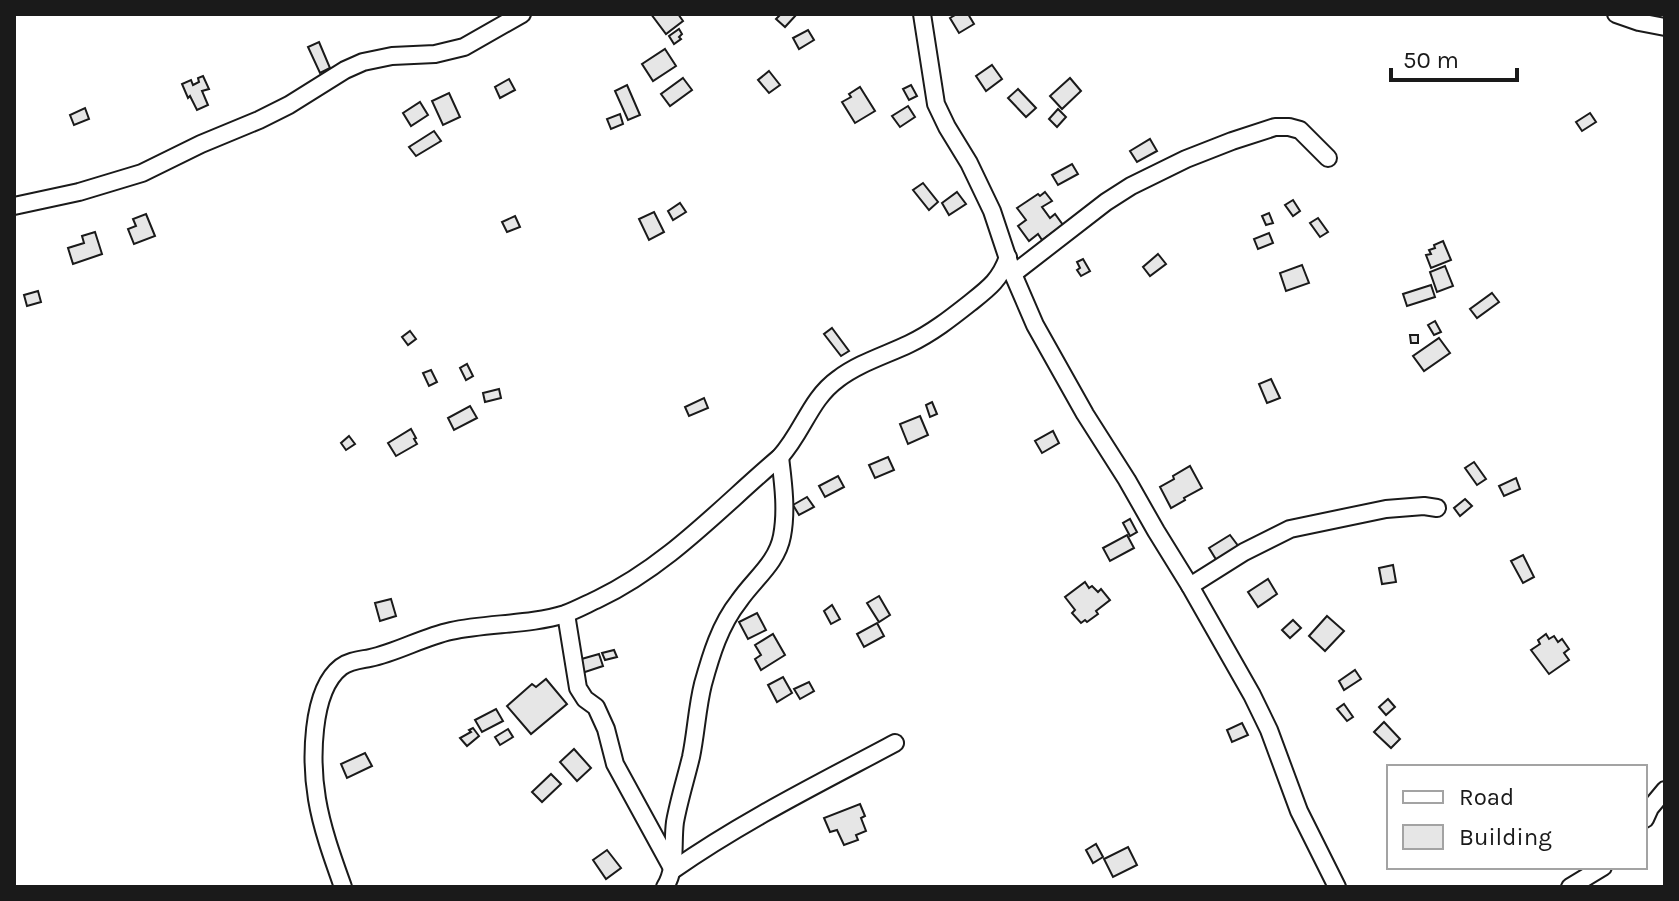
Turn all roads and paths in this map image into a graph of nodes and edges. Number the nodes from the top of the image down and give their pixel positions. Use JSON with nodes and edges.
{"nodes":[{"id":1,"x":522,"y":14,"type":"edge"},
{"id":2,"x":922,"y":14,"type":"edge"},
{"id":3,"x":1616,"y":14,"type":"edge"},
{"id":4,"x":1665,"y":27,"type":"edge"},
{"id":5,"x":1328,"y":158,"type":"dead end"},
{"id":6,"x":14,"y":206,"type":"edge"},
{"id":7,"x":1008,"y":257,"type":"junction"},
{"id":8,"x":1013,"y":274,"type":"junction"},
{"id":9,"x":780,"y":457,"type":"junction"},
{"id":10,"x":1437,"y":508,"type":"dead end"},
{"id":11,"x":1190,"y":586,"type":"junction"},
{"id":12,"x":566,"y":614,"type":"junction"},
{"id":13,"x":895,"y":743,"type":"dead end"},
{"id":14,"x":1665,"y":790,"type":"edge"},
{"id":15,"x":1647,"y":815,"type":"edge"},
{"id":16,"x":1600,"y":869,"type":"edge"},
{"id":17,"x":673,"y":870,"type":"junction"},
{"id":18,"x":343,"y":887,"type":"edge"},
{"id":19,"x":665,"y":887,"type":"edge"},
{"id":20,"x":1337,"y":887,"type":"edge"},
{"id":21,"x":1570,"y":887,"type":"edge"}],
"edges":[{"from":1,"to":6,"type":"street"},
{"from":2,"to":7,"type":"street"},
{"from":3,"to":4,"type":"street"},
{"from":5,"to":8,"type":"street"},
{"from":7,"to":8,"type":"street"},
{"from":7,"to":9,"type":"street"},
{"from":8,"to":11,"type":"street"},
{"from":9,"to":12,"type":"street"},
{"from":9,"to":17,"type":"street"},
{"from":10,"to":11,"type":"street"},
{"from":11,"to":20,"type":"street"},
{"from":12,"to":17,"type":"street"},
{"from":12,"to":18,"type":"street"},
{"from":13,"to":17,"type":"street"},
{"from":14,"to":15,"type":"street"},
{"from":16,"to":21,"type":"street"},
{"from":17,"to":19,"type":"street"}]}
